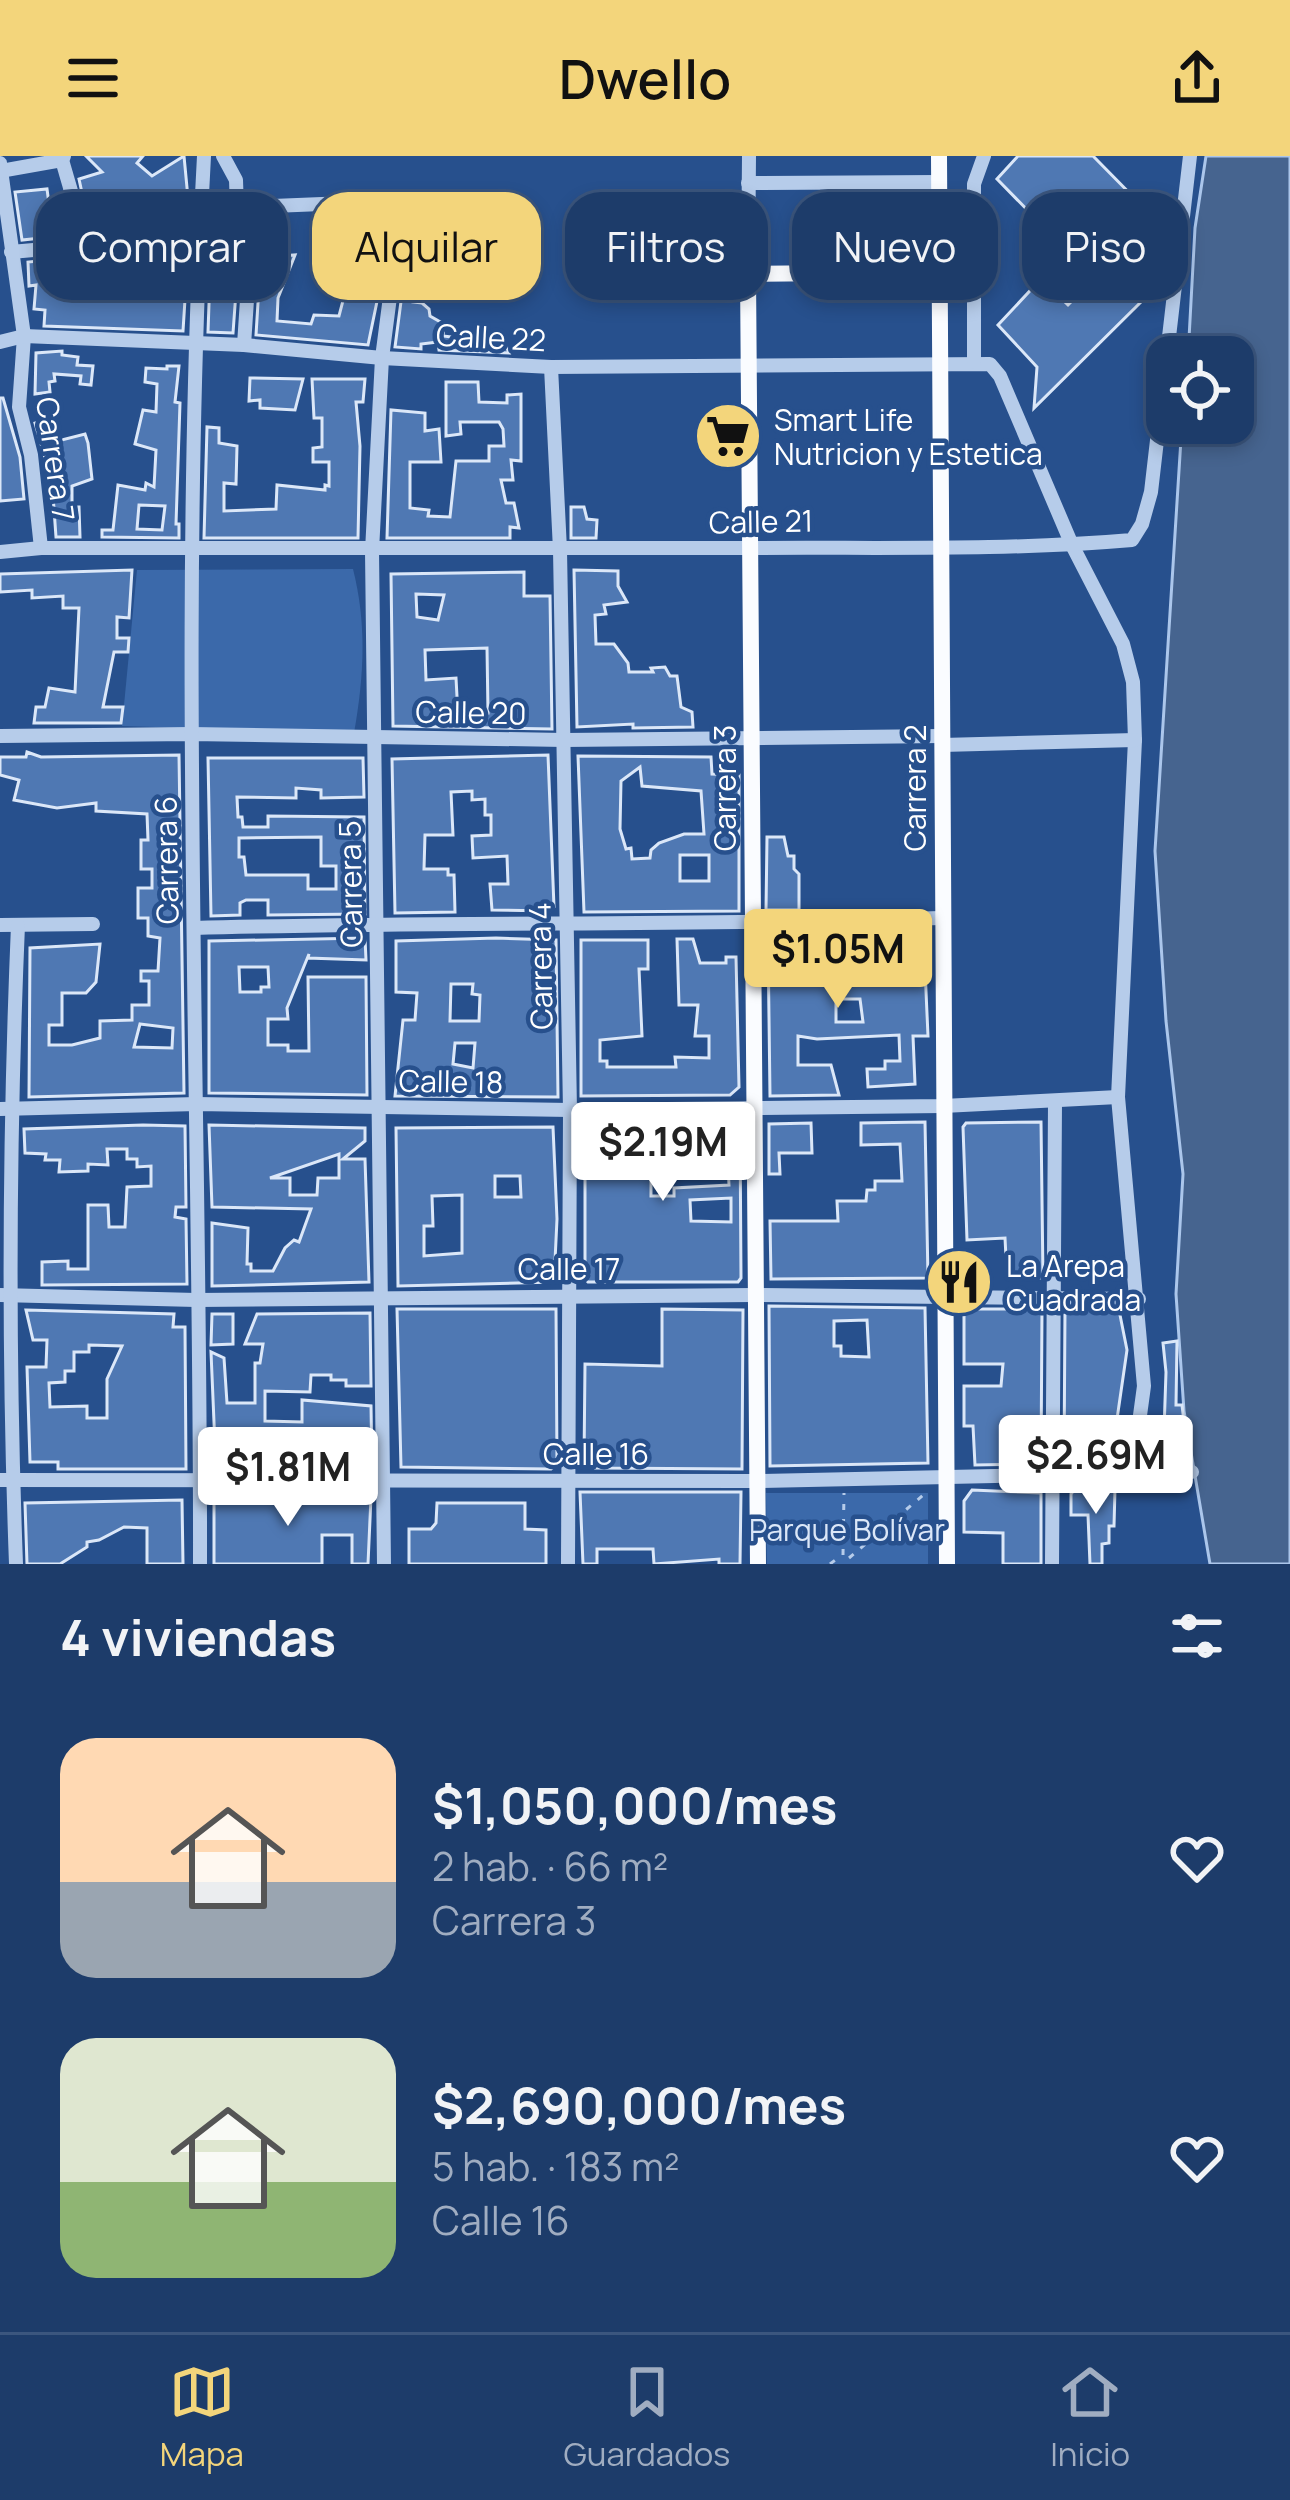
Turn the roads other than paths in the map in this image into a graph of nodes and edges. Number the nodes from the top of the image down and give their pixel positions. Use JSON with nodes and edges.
{"nodes":[{"id":1,"x":204,"y":156,"type":"edge"},
{"id":2,"x":223,"y":156,"type":"edge"},
{"id":3,"x":749,"y":156,"type":"edge"},
{"id":4,"x":939,"y":156,"type":"edge"},
{"id":5,"x":984,"y":156,"type":"edge"},
{"id":6,"x":1190,"y":156,"type":"edge"},
{"id":7,"x":63,"y":158,"type":"edge"},
{"id":8,"x":0,"y":169,"type":"edge"},
{"id":9,"x":939,"y":182,"type":"junction"},
{"id":10,"x":748,"y":183,"type":"junction"},
{"id":11,"x":71,"y":191,"type":"dead end"},
{"id":12,"x":202,"y":192,"type":"edge"},
{"id":13,"x":240,"y":192,"type":"edge"},
{"id":14,"x":748,"y":192,"type":"edge"},
{"id":15,"x":939,"y":192,"type":"edge"},
{"id":16,"x":288,"y":207,"type":"edge"},
{"id":17,"x":36,"y":250,"type":"edge"},
{"id":18,"x":11,"y":252,"type":"junction"},
{"id":19,"x":196,"y":300,"type":"edge"},
{"id":20,"x":244,"y":300,"type":"edge"},
{"id":21,"x":748,"y":300,"type":"edge"},
{"id":22,"x":939,"y":300,"type":"edge"},
{"id":23,"x":24,"y":336,"type":"junction"},
{"id":24,"x":0,"y":342,"type":"edge"},
{"id":25,"x":193,"y":342,"type":"junction"},
{"id":26,"x":244,"y":345,"type":"junction"},
{"id":27,"x":382,"y":358,"type":"junction"},
{"id":28,"x":940,"y":362,"type":"junction"},
{"id":29,"x":978,"y":362,"type":"junction"},
{"id":30,"x":550,"y":367,"type":"junction"},
{"id":31,"x":748,"y":367,"type":"junction"},
{"id":32,"x":1072,"y":545,"type":"junction"},
{"id":33,"x":943,"y":547,"type":"junction"},
{"id":34,"x":41,"y":548,"type":"junction"},
{"id":35,"x":752,"y":548,"type":"junction"},
{"id":36,"x":192,"y":549,"type":"junction"},
{"id":37,"x":560,"y":550,"type":"junction"},
{"id":38,"x":373,"y":551,"type":"junction"},
{"id":39,"x":0,"y":552,"type":"edge"},
{"id":40,"x":190,"y":734,"type":"junction"},
{"id":41,"x":0,"y":736,"type":"edge"},
{"id":42,"x":376,"y":737,"type":"junction"},
{"id":43,"x":751,"y":737,"type":"junction"},
{"id":44,"x":564,"y":740,"type":"junction"},
{"id":45,"x":1135,"y":740,"type":"junction"},
{"id":46,"x":942,"y":741,"type":"junction"},
{"id":47,"x":941,"y":918,"type":"junction"},
{"id":48,"x":566,"y":920,"type":"junction"},
{"id":49,"x":378,"y":923,"type":"junction"},
{"id":50,"x":93,"y":924,"type":"dead end"},
{"id":51,"x":752,"y":924,"type":"junction"},
{"id":52,"x":0,"y":925,"type":"edge"},
{"id":53,"x":17,"y":925,"type":"junction"},
{"id":54,"x":194,"y":928,"type":"junction"},
{"id":55,"x":1118,"y":1097,"type":"junction"},
{"id":56,"x":1055,"y":1103,"type":"junction"},
{"id":57,"x":196,"y":1105,"type":"junction"},
{"id":58,"x":943,"y":1106,"type":"junction"},
{"id":59,"x":381,"y":1107,"type":"junction"},
{"id":60,"x":753,"y":1107,"type":"junction"},
{"id":61,"x":5,"y":1109,"type":"edge"},
{"id":62,"x":570,"y":1110,"type":"junction"},
{"id":63,"x":5,"y":1294,"type":"edge"},
{"id":64,"x":753,"y":1294,"type":"junction"},
{"id":65,"x":570,"y":1295,"type":"junction"},
{"id":66,"x":945,"y":1295,"type":"junction"},
{"id":67,"x":381,"y":1296,"type":"junction"},
{"id":68,"x":1054,"y":1296,"type":"junction"},
{"id":69,"x":1139,"y":1299,"type":"junction"},
{"id":70,"x":196,"y":1300,"type":"junction"},
{"id":71,"x":1192,"y":1472,"type":"dead end"},
{"id":72,"x":1132,"y":1474,"type":"junction"},
{"id":73,"x":937,"y":1477,"type":"junction"},
{"id":74,"x":1052,"y":1477,"type":"junction"},
{"id":75,"x":200,"y":1479,"type":"junction"},
{"id":76,"x":567,"y":1479,"type":"junction"},
{"id":77,"x":6,"y":1480,"type":"edge"},
{"id":78,"x":756,"y":1480,"type":"junction"},
{"id":79,"x":384,"y":1482,"type":"junction"},
{"id":80,"x":16,"y":1564,"type":"edge"},
{"id":81,"x":200,"y":1564,"type":"edge"},
{"id":82,"x":385,"y":1564,"type":"edge"},
{"id":83,"x":568,"y":1564,"type":"edge"},
{"id":84,"x":758,"y":1564,"type":"edge"},
{"id":85,"x":947,"y":1564,"type":"edge"},
{"id":86,"x":1052,"y":1564,"type":"edge"}],
"edges":[{"from":1,"to":12,"type":"street","name":"Carrera 6"},
{"from":2,"to":13,"type":"street"},
{"from":3,"to":10,"type":"street","name":"Carrera 3"},
{"from":4,"to":9,"type":"main road","name":"Carrera 2"},
{"from":5,"to":29,"type":"street"},
{"from":6,"to":32,"type":"street","name":"Calle 21"},
{"from":7,"to":8,"type":"street"},
{"from":7,"to":11,"type":"street"},
{"from":8,"to":18,"type":"street","name":"Carrera 7"},
{"from":9,"to":10,"type":"street"},
{"from":9,"to":15,"type":"main road","name":"Carrera 2"},
{"from":10,"to":14,"type":"street","name":"Carrera 3"},
{"from":16,"to":27,"type":"street","name":"Carrera 5"},
{"from":17,"to":18,"type":"street"},
{"from":18,"to":23,"type":"street","name":"Carrera 7"},
{"from":19,"to":25,"type":"street","name":"Carrera 6"},
{"from":20,"to":26,"type":"street"},
{"from":21,"to":31,"type":"main road","name":"Carrera 3"},
{"from":22,"to":28,"type":"main road","name":"Carrera 2"},
{"from":23,"to":24,"type":"street","name":"Calle 22"},
{"from":23,"to":25,"type":"street","name":"Calle 22"},
{"from":23,"to":34,"type":"street","name":"Carrera 7"},
{"from":25,"to":26,"type":"street","name":"Calle 22"},
{"from":25,"to":36,"type":"street","name":"Carrera 6"},
{"from":26,"to":27,"type":"street","name":"Calle 22"},
{"from":27,"to":30,"type":"street","name":"Calle 22"},
{"from":27,"to":38,"type":"street","name":"Carrera 5"},
{"from":28,"to":29,"type":"street","name":"Calle 22"},
{"from":28,"to":31,"type":"street","name":"Calle 22"},
{"from":28,"to":33,"type":"main road","name":"Carrera 2"},
{"from":29,"to":32,"type":"street"},
{"from":30,"to":31,"type":"street","name":"Calle 22"},
{"from":30,"to":37,"type":"street","name":"Carrera 4"},
{"from":31,"to":35,"type":"main road","name":"Carrera 3"},
{"from":32,"to":33,"type":"street","name":"Calle 21"},
{"from":32,"to":45,"type":"street"},
{"from":33,"to":35,"type":"street","name":"Calle 21"},
{"from":33,"to":46,"type":"main road","name":"Carrera 2"},
{"from":34,"to":36,"type":"street","name":"Calle 21"},
{"from":34,"to":39,"type":"street","name":"Calle 21"},
{"from":35,"to":37,"type":"street","name":"Calle 21"},
{"from":35,"to":43,"type":"main road","name":"Carrera 3"},
{"from":36,"to":38,"type":"street","name":"Calle 21"},
{"from":36,"to":40,"type":"street","name":"Carrera 6"},
{"from":37,"to":38,"type":"street","name":"Calle 21"},
{"from":37,"to":44,"type":"street","name":"Carrera 4"},
{"from":38,"to":42,"type":"street","name":"Carrera 5"},
{"from":40,"to":41,"type":"street","name":"Calle 20"},
{"from":40,"to":42,"type":"street","name":"Calle 20"},
{"from":40,"to":54,"type":"street","name":"Carrera 6"},
{"from":42,"to":44,"type":"street","name":"Calle 20"},
{"from":42,"to":49,"type":"street","name":"Carrera 5"},
{"from":43,"to":44,"type":"street","name":"Calle 20"},
{"from":43,"to":46,"type":"street","name":"Calle 20"},
{"from":43,"to":51,"type":"main road","name":"Carrera 3"},
{"from":44,"to":48,"type":"street","name":"Carrera 4"},
{"from":45,"to":46,"type":"street","name":"Calle 20"},
{"from":45,"to":55,"type":"street"},
{"from":46,"to":47,"type":"main road","name":"Carrera 2"},
{"from":47,"to":51,"type":"street"},
{"from":47,"to":58,"type":"main road","name":"Carrera 2"},
{"from":48,"to":49,"type":"street"},
{"from":48,"to":51,"type":"street"},
{"from":48,"to":62,"type":"street","name":"Carrera 4"},
{"from":49,"to":54,"type":"street"},
{"from":49,"to":59,"type":"street","name":"Carrera 5"},
{"from":50,"to":53,"type":"street"},
{"from":51,"to":60,"type":"main road","name":"Carrera 3"},
{"from":52,"to":53,"type":"street"},
{"from":53,"to":61,"type":"street"},
{"from":54,"to":57,"type":"street","name":"Carrera 6"},
{"from":55,"to":56,"type":"street","name":"Calle 18"},
{"from":55,"to":69,"type":"street"},
{"from":56,"to":58,"type":"street","name":"Calle 18"},
{"from":56,"to":68,"type":"street"},
{"from":57,"to":59,"type":"street","name":"Calle 18"},
{"from":57,"to":61,"type":"street","name":"Calle 18"},
{"from":57,"to":70,"type":"street","name":"Carrera 6"},
{"from":58,"to":60,"type":"street","name":"Calle 18"},
{"from":58,"to":66,"type":"main road","name":"Carrera 2"},
{"from":59,"to":62,"type":"street","name":"Calle 18"},
{"from":59,"to":67,"type":"street","name":"Carrera 5"},
{"from":60,"to":62,"type":"street","name":"Calle 18"},
{"from":60,"to":64,"type":"main road","name":"Carrera 3"},
{"from":61,"to":63,"type":"street"},
{"from":62,"to":65,"type":"street","name":"Carrera 4"},
{"from":63,"to":70,"type":"street","name":"Calle 17"},
{"from":63,"to":77,"type":"street"},
{"from":64,"to":65,"type":"street","name":"Calle 17"},
{"from":64,"to":66,"type":"street","name":"Calle 17"},
{"from":64,"to":78,"type":"main road","name":"Carrera 3"},
{"from":65,"to":67,"type":"street","name":"Calle 17"},
{"from":65,"to":76,"type":"street","name":"Carrera 4"},
{"from":66,"to":68,"type":"street","name":"Calle 17"},
{"from":66,"to":73,"type":"main road","name":"Carrera 2"},
{"from":67,"to":70,"type":"street","name":"Calle 17"},
{"from":67,"to":79,"type":"street","name":"Carrera 5"},
{"from":68,"to":69,"type":"street","name":"Calle 17"},
{"from":68,"to":74,"type":"street"},
{"from":69,"to":72,"type":"street"},
{"from":70,"to":75,"type":"street","name":"Carrera 6"},
{"from":71,"to":72,"type":"street","name":"Calle 16"},
{"from":72,"to":74,"type":"street","name":"Calle 16"},
{"from":73,"to":74,"type":"street","name":"Calle 16"},
{"from":73,"to":78,"type":"street","name":"Calle 16"},
{"from":73,"to":85,"type":"main road","name":"Carrera 2"},
{"from":74,"to":86,"type":"street"},
{"from":75,"to":77,"type":"street","name":"Calle 16"},
{"from":75,"to":79,"type":"street","name":"Calle 16"},
{"from":75,"to":81,"type":"street","name":"Carrera 6"},
{"from":76,"to":78,"type":"street","name":"Calle 16"},
{"from":76,"to":79,"type":"street","name":"Calle 16"},
{"from":76,"to":83,"type":"street","name":"Carrera 4"},
{"from":77,"to":80,"type":"street"},
{"from":78,"to":84,"type":"main road","name":"Carrera 3"},
{"from":79,"to":82,"type":"street","name":"Carrera 5"}]}
